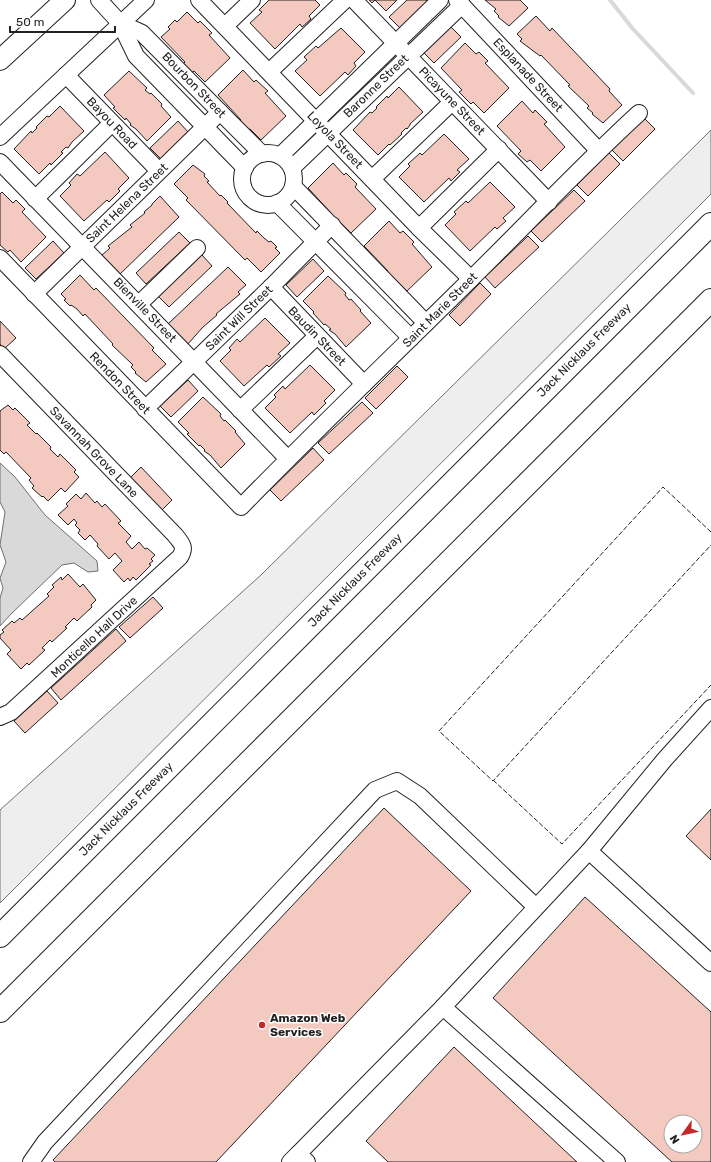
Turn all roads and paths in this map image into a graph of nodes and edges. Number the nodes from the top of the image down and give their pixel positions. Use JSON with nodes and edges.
{"nodes":[{"id":1,"x":65,"y":0,"type":"edge"},
{"id":2,"x":99,"y":0,"type":"edge"},
{"id":3,"x":146,"y":0,"type":"edge"},
{"id":4,"x":199,"y":0,"type":"edge"},
{"id":5,"x":252,"y":0,"type":"edge"},
{"id":6,"x":345,"y":0,"type":"edge"},
{"id":7,"x":354,"y":0,"type":"edge"},
{"id":8,"x":440,"y":0,"type":"edge"},
{"id":9,"x":459,"y":2,"type":"edge"},
{"id":10,"x":120,"y":23,"type":"junction"},
{"id":11,"x":225,"y":26,"type":"junction"},
{"id":12,"x":396,"y":43,"type":"junction"},
{"id":13,"x":408,"y":56,"type":"junction"},
{"id":14,"x":0,"y":60,"type":"edge"},
{"id":15,"x":270,"y":72,"type":"junction"},
{"id":16,"x":66,"y":75,"type":"junction"},
{"id":17,"x":452,"y":102,"type":"junction"},
{"id":18,"x":220,"y":112,"type":"junction"},
{"id":19,"x":639,"y":113,"type":"dead end"},
{"id":20,"x":316,"y":121,"type":"junction"},
{"id":21,"x":112,"y":123,"type":"junction"},
{"id":22,"x":205,"y":126,"type":"junction"},
{"id":23,"x":328,"y":132,"type":"junction"},
{"id":24,"x":0,"y":137,"type":"edge"},
{"id":25,"x":499,"y":149,"type":"junction"},
{"id":26,"x":598,"y":150,"type":"junction"},
{"id":27,"x":262,"y":154,"type":"junction"},
{"id":28,"x":280,"y":156,"type":"junction"},
{"id":29,"x":0,"y":162,"type":"edge"},
{"id":30,"x":245,"y":168,"type":"junction"},
{"id":31,"x":292,"y":168,"type":"junction"},
{"id":32,"x":159,"y":171,"type":"junction"},
{"id":33,"x":372,"y":178,"type":"junction"},
{"id":34,"x":293,"y":186,"type":"junction"},
{"id":35,"x":35,"y":199,"type":"junction"},
{"id":36,"x":549,"y":202,"type":"junction"},
{"id":37,"x":277,"y":204,"type":"junction"},
{"id":38,"x":711,"y":224,"type":"edge"},
{"id":39,"x":332,"y":225,"type":"junction"},
{"id":40,"x":419,"y":228,"type":"junction"},
{"id":41,"x":316,"y":242,"type":"junction"},
{"id":42,"x":83,"y":246,"type":"junction"},
{"id":43,"x":197,"y":248,"type":"dead end"},
{"id":44,"x":0,"y":258,"type":"edge"},
{"id":45,"x":471,"y":280,"type":"junction"},
{"id":46,"x":271,"y":287,"type":"junction"},
{"id":47,"x":34,"y":294,"type":"junction"},
{"id":48,"x":711,"y":300,"type":"edge"},
{"id":49,"x":139,"y":304,"type":"junction"},
{"id":50,"x":426,"y":324,"type":"junction"},
{"id":51,"x":317,"y":336,"type":"junction"},
{"id":52,"x":411,"y":338,"type":"junction"},
{"id":53,"x":0,"y":354,"type":"edge"},
{"id":54,"x":195,"y":361,"type":"junction"},
{"id":55,"x":364,"y":384,"type":"junction"},
{"id":56,"x":145,"y":409,"type":"junction"},
{"id":57,"x":240,"y":410,"type":"junction"},
{"id":58,"x":288,"y":459,"type":"junction"},
{"id":59,"x":241,"y":508,"type":"joint"},
{"id":60,"x":184,"y":552,"type":"joint"},
{"id":61,"x":711,"y":708,"type":"edge"},
{"id":62,"x":0,"y":717,"type":"edge"},
{"id":63,"x":589,"y":851,"type":"junction"},
{"id":64,"x":536,"y":907,"type":"junction"},
{"id":65,"x":0,"y":936,"type":"edge"},
{"id":66,"x":711,"y":963,"type":"edge"},
{"id":67,"x":443,"y":1007,"type":"junction"},
{"id":68,"x":0,"y":1011,"type":"edge"},
{"id":69,"x":298,"y":1159,"type":"edge"},
{"id":70,"x":31,"y":1162,"type":"edge"},
{"id":71,"x":617,"y":1162,"type":"edge"}],
"edges":[{"from":1,"to":14,"type":"main road"},
{"from":2,"to":10,"type":"street","name":"Bourbon Street"},
{"from":3,"to":10,"type":"street"},
{"from":4,"to":11,"type":"street","name":"Loyola Street"},
{"from":5,"to":11,"type":"street"},
{"from":6,"to":15,"type":"street"},
{"from":7,"to":12,"type":"street","name":"Picayune Street"},
{"from":8,"to":12,"type":"street","name":"Baronne Street"},
{"from":9,"to":13,"type":"street","name":"Baronne Street"},
{"from":9,"to":26,"type":"street","name":"Esplanade Street"},
{"from":10,"to":16,"type":"street"},
{"from":10,"to":18,"type":"street","name":"Bourbon Street"},
{"from":10,"to":22,"type":"street","name":"Bourbon Street"},
{"from":11,"to":15,"type":"street","name":"Loyola Street"},
{"from":12,"to":13,"type":"street","name":"Picayune Street"},
{"from":12,"to":20,"type":"street","name":"Baronne Street"},
{"from":13,"to":17,"type":"street","name":"Picayune Street"},
{"from":13,"to":23,"type":"street","name":"Baronne Street"},
{"from":15,"to":20,"type":"street","name":"Loyola Street"},
{"from":16,"to":21,"type":"street","name":"Bayou Road"},
{"from":16,"to":24,"type":"street"},
{"from":17,"to":25,"type":"street","name":"Picayune Street"},
{"from":17,"to":33,"type":"street"},
{"from":18,"to":22,"type":"street","name":"Saint Helena Street"},
{"from":18,"to":27,"type":"street","name":"Bourbon Street"},
{"from":19,"to":26,"type":"street","name":"Saint Marie Street"},
{"from":20,"to":23,"type":"street","name":"Loyola Street"},
{"from":20,"to":28,"type":"street","name":"Baronne Street"},
{"from":21,"to":32,"type":"street","name":"Bayou Road"},
{"from":21,"to":35,"type":"street"},
{"from":22,"to":30,"type":"street","name":"Bourbon Street"},
{"from":22,"to":32,"type":"street","name":"Saint Helena Street"},
{"from":23,"to":31,"type":"street","name":"Baronne Street"},
{"from":23,"to":33,"type":"street","name":"Loyola Street"},
{"from":25,"to":36,"type":"street","name":"Picayune Street"},
{"from":25,"to":40,"type":"street"},
{"from":26,"to":36,"type":"street","name":"Saint Marie Street"},
{"from":27,"to":28,"type":"street"},
{"from":27,"to":30,"type":"street"},
{"from":28,"to":31,"type":"street"},
{"from":29,"to":35,"type":"street","name":"Bienville Street"},
{"from":30,"to":37,"type":"street"},
{"from":31,"to":34,"type":"street"},
{"from":32,"to":42,"type":"street","name":"Saint Helena Street"},
{"from":33,"to":40,"type":"street","name":"Loyola Street"},
{"from":34,"to":37,"type":"street"},
{"from":34,"to":39,"type":"street"},
{"from":35,"to":42,"type":"street","name":"Bienville Street"},
{"from":36,"to":45,"type":"street","name":"Saint Marie Street"},
{"from":37,"to":41,"type":"street"},
{"from":38,"to":65,"type":"highway","name":"Jack Nicklaus Freeway"},
{"from":39,"to":41,"type":"street","name":"Saint Will Street"},
{"from":39,"to":50,"type":"street"},
{"from":40,"to":45,"type":"street","name":"Loyola Street"},
{"from":41,"to":46,"type":"street","name":"Saint Will Street"},
{"from":41,"to":52,"type":"street"},
{"from":42,"to":47,"type":"street","name":"Saint Helena Street"},
{"from":42,"to":49,"type":"street","name":"Bienville Street"},
{"from":43,"to":49,"type":"street"},
{"from":44,"to":47,"type":"street","name":"Rendon Street"},
{"from":45,"to":50,"type":"street","name":"Saint Marie Street"},
{"from":46,"to":51,"type":"street","name":"Baudin Street"},
{"from":46,"to":54,"type":"street","name":"Saint Will Street"},
{"from":47,"to":56,"type":"street","name":"Rendon Street"},
{"from":48,"to":68,"type":"highway"},
{"from":49,"to":54,"type":"street","name":"Bienville Street"},
{"from":50,"to":52,"type":"street","name":"Saint Marie Street"},
{"from":51,"to":55,"type":"street","name":"Baudin Street"},
{"from":51,"to":57,"type":"street"},
{"from":52,"to":55,"type":"street","name":"Saint Marie Street"},
{"from":53,"to":60,"type":"street","name":"Savannah Grove Lane"},
{"from":54,"to":56,"type":"street","name":"Saint Will Street"},
{"from":54,"to":57,"type":"street","name":"Bienville Street"},
{"from":55,"to":58,"type":"street","name":"Saint Marie Street"},
{"from":56,"to":59,"type":"street","name":"Rendon Street"},
{"from":57,"to":58,"type":"street","name":"Bienville Street"},
{"from":58,"to":59,"type":"street","name":"Saint Marie Street"},
{"from":60,"to":62,"type":"street","name":"Monticello Hall Drive"},
{"from":61,"to":63,"type":"street"},
{"from":63,"to":64,"type":"street"},
{"from":63,"to":66,"type":"street"},
{"from":64,"to":67,"type":"street"},
{"from":64,"to":70,"type":"street"},
{"from":67,"to":69,"type":"street"},
{"from":67,"to":71,"type":"street"}]}
